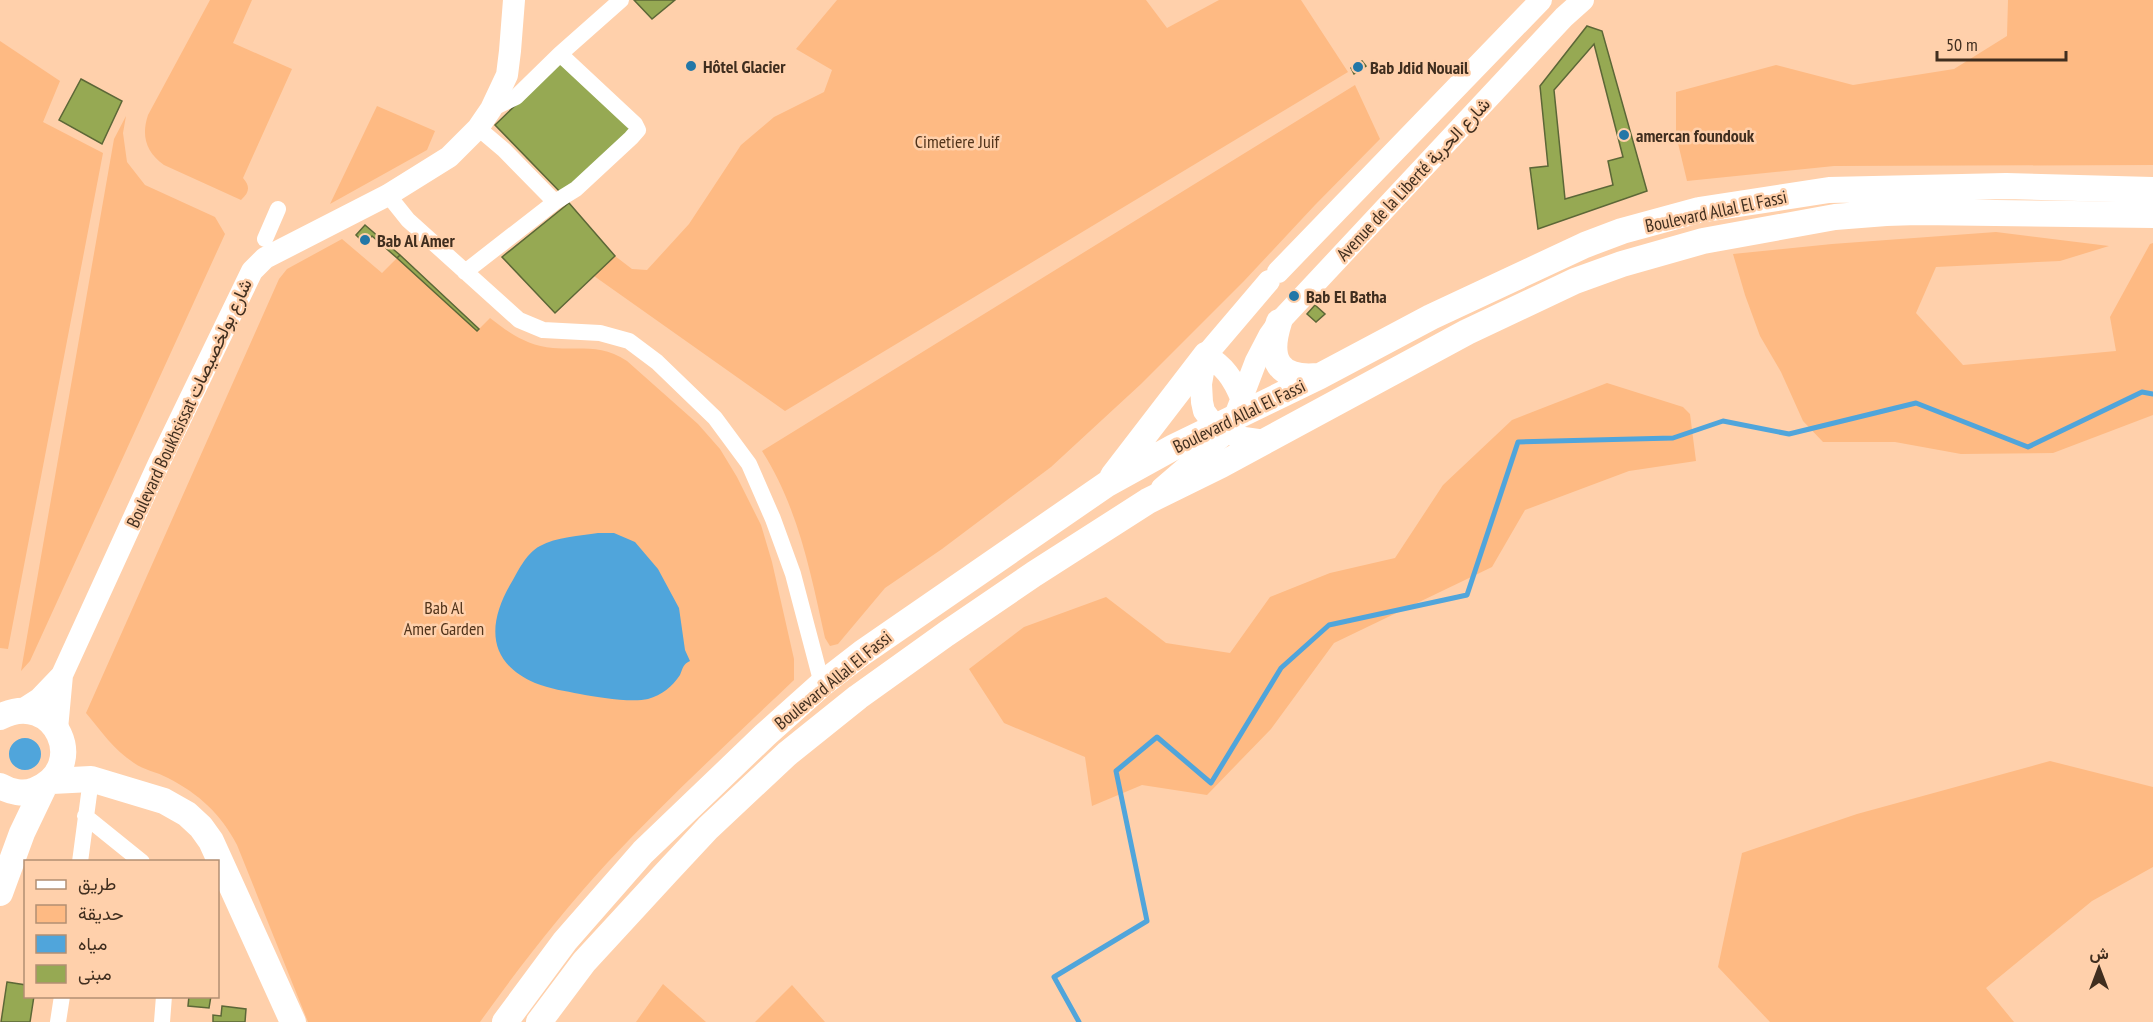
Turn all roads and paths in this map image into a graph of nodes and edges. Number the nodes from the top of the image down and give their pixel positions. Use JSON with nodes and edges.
{"nodes":[{"id":1,"x":514,"y":0,"type":"edge"},
{"id":2,"x":1541,"y":0,"type":"edge"},
{"id":3,"x":1583,"y":0,"type":"edge"},
{"id":4,"x":617,"y":4,"type":"edge"},
{"id":5,"x":560,"y":54,"type":"junction"},
{"id":6,"x":491,"y":110,"type":"junction"},
{"id":7,"x":478,"y":128,"type":"junction"},
{"id":8,"x":2153,"y":190,"type":"edge"},
{"id":9,"x":388,"y":195,"type":"junction"},
{"id":10,"x":555,"y":202,"type":"junction"},
{"id":11,"x":278,"y":209,"type":"dead end"},
{"id":12,"x":1700,"y":210,"type":"junction"},
{"id":13,"x":2153,"y":215,"type":"edge"},
{"id":14,"x":264,"y":239,"type":"dead end"},
{"id":15,"x":1703,"y":241,"type":"junction"},
{"id":16,"x":465,"y":272,"type":"junction"},
{"id":17,"x":1279,"y":322,"type":"junction"},
{"id":18,"x":1206,"y":355,"type":"junction"},
{"id":19,"x":1320,"y":376,"type":"junction"},
{"id":20,"x":1229,"y":418,"type":"junction"},
{"id":21,"x":1265,"y":441,"type":"junction"},
{"id":22,"x":1107,"y":484,"type":"junction"},
{"id":23,"x":1148,"y":501,"type":"junction"},
{"id":24,"x":62,"y":675,"type":"junction"},
{"id":25,"x":822,"y":684,"type":"junction"},
{"id":26,"x":9,"y":711,"type":"edge"},
{"id":27,"x":60,"y":735,"type":"junction"},
{"id":28,"x":91,"y":779,"type":"junction"},
{"id":29,"x":48,"y":784,"type":"junction"},
{"id":30,"x":0,"y":786,"type":"edge"},
{"id":31,"x":85,"y":816,"type":"junction"},
{"id":32,"x":80,"y":860,"type":"edge"},
{"id":33,"x":141,"y":860,"type":"edge"},
{"id":34,"x":0,"y":893,"type":"edge"},
{"id":35,"x":62,"y":998,"type":"edge"},
{"id":36,"x":164,"y":998,"type":"edge"},
{"id":37,"x":58,"y":1022,"type":"edge"},
{"id":38,"x":162,"y":1022,"type":"edge"},
{"id":39,"x":292,"y":1022,"type":"edge"},
{"id":40,"x":505,"y":1022,"type":"edge"},
{"id":41,"x":539,"y":1022,"type":"edge"}],
"edges":[{"from":1,"to":6,"type":"main road","name":"Boulevard Boukhsissat شارع بولخصيصات"},
{"from":2,"to":18,"type":"main road","name":"Avenue de la Liberté شارع الحرية"},
{"from":3,"to":17,"type":"main road","name":"Avenue de la Liberté شارع الحرية"},
{"from":4,"to":5,"type":"street"},
{"from":5,"to":6,"type":"street"},
{"from":5,"to":10,"type":"street"},
{"from":6,"to":7,"type":"main road","name":"Boulevard Boukhsissat شارع بولخصيصات"},
{"from":7,"to":9,"type":"main road","name":"Boulevard Boukhsissat شارع بولخصيصات"},
{"from":7,"to":10,"type":"street"},
{"from":8,"to":12,"type":"main road","name":"Boulevard Allal El Fassi"},
{"from":9,"to":16,"type":"street"},
{"from":9,"to":24,"type":"main road","name":"Boulevard Boukhsissat شارع بولخصيصات"},
{"from":10,"to":16,"type":"street"},
{"from":11,"to":14,"type":"street"},
{"from":12,"to":15,"type":"main road"},
{"from":12,"to":19,"type":"main road","name":"Boulevard Allal El Fassi"},
{"from":13,"to":15,"type":"main road","name":"Boulevard Allal El Fassi"},
{"from":15,"to":21,"type":"main road","name":"Boulevard Allal El Fassi"},
{"from":16,"to":25,"type":"street"},
{"from":17,"to":19,"type":"main road"},
{"from":17,"to":20,"type":"main road","name":"Avenue de la Liberté شارع الحرية"},
{"from":18,"to":20,"type":"main road"},
{"from":18,"to":20,"type":"main road"},
{"from":18,"to":22,"type":"main road"},
{"from":19,"to":20,"type":"main road","name":"Boulevard Allal El Fassi"},
{"from":20,"to":21,"type":"main road"},
{"from":20,"to":22,"type":"main road","name":"Boulevard Allal El Fassi"},
{"from":20,"to":23,"type":"main road","name":"Avenue de la Liberté شارع الحرية"},
{"from":21,"to":23,"type":"main road","name":"Boulevard Allal El Fassi"},
{"from":22,"to":25,"type":"main road","name":"Boulevard Allal El Fassi"},
{"from":23,"to":41,"type":"main road","name":"Boulevard Allal El Fassi"},
{"from":24,"to":26,"type":"main road"},
{"from":24,"to":27,"type":"main road"},
{"from":25,"to":40,"type":"main road","name":"Boulevard Allal El Fassi"},
{"from":26,"to":27,"type":"main road"},
{"from":27,"to":28,"type":"main road"},
{"from":27,"to":29,"type":"main road"},
{"from":28,"to":29,"type":"main road"},
{"from":28,"to":31,"type":"street"},
{"from":28,"to":39,"type":"main road"},
{"from":29,"to":30,"type":"main road"},
{"from":29,"to":34,"type":"main road"},
{"from":31,"to":32,"type":"street"},
{"from":31,"to":33,"type":"street"},
{"from":35,"to":37,"type":"street"},
{"from":36,"to":38,"type":"street"}]}
